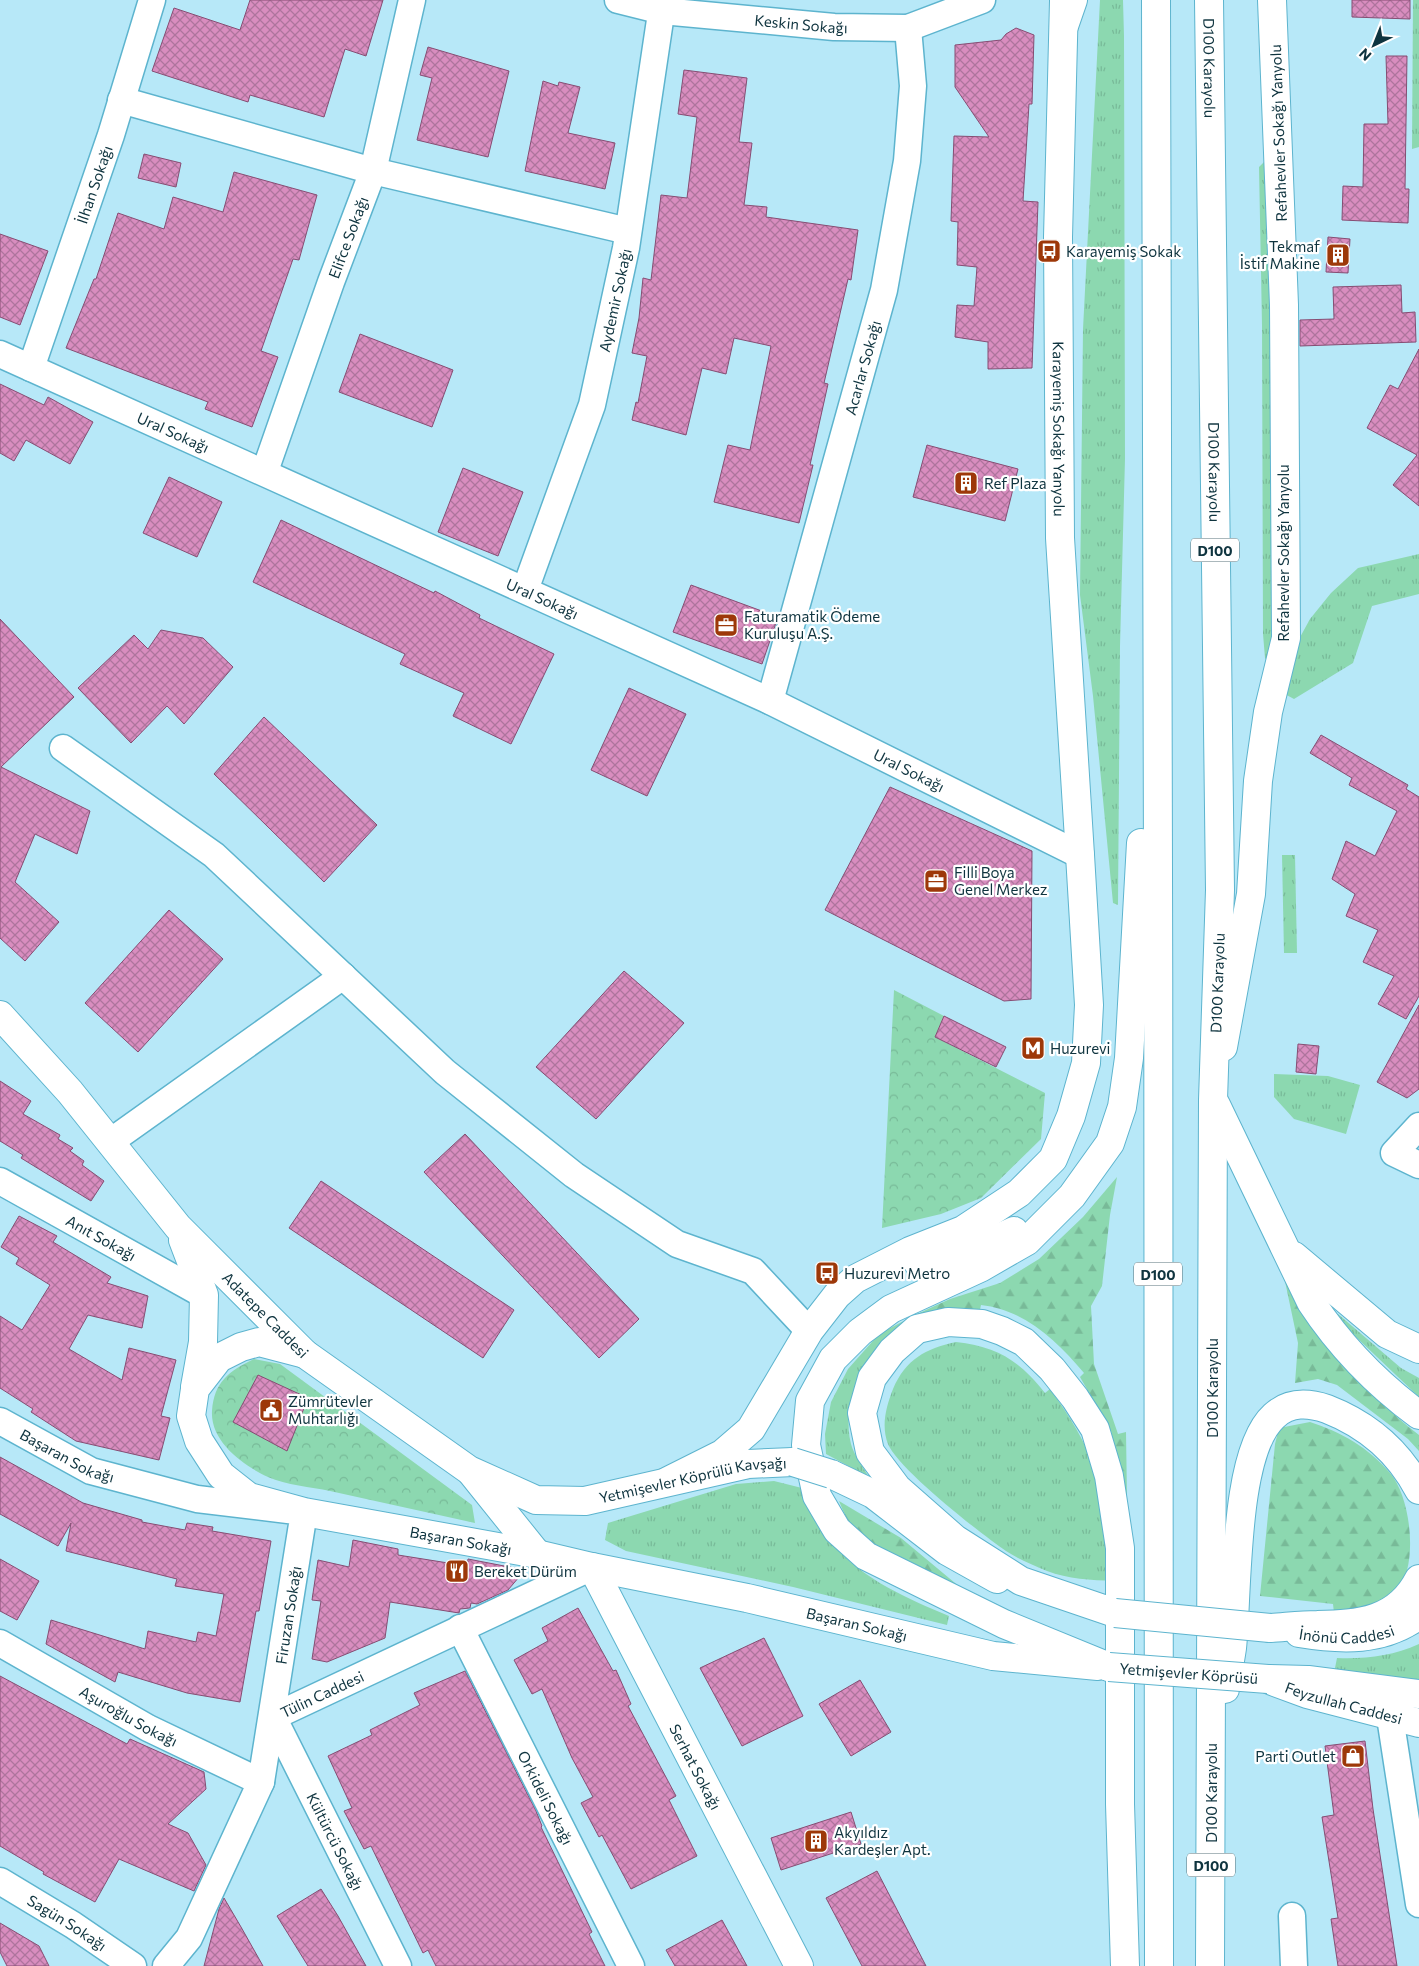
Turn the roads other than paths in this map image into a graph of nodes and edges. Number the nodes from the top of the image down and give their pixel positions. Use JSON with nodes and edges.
{"nodes":[{"id":1,"x":152,"y":0,"type":"edge"},
{"id":2,"x":412,"y":0,"type":"edge"},
{"id":3,"x":618,"y":0,"type":"edge"},
{"id":4,"x":982,"y":0,"type":"edge"},
{"id":5,"x":1073,"y":0,"type":"edge"},
{"id":6,"x":1156,"y":0,"type":"edge"},
{"id":7,"x":1209,"y":0,"type":"edge"},
{"id":8,"x":1218,"y":0,"type":"edge"},
{"id":9,"x":1272,"y":0,"type":"edge"},
{"id":10,"x":663,"y":6,"type":"edge"},
{"id":11,"x":1064,"y":13,"type":"edge"},
{"id":12,"x":908,"y":28,"type":"junction"},
{"id":13,"x":1208,"y":48,"type":"junction"},
{"id":14,"x":121,"y":100,"type":"junction"},
{"id":15,"x":373,"y":171,"type":"junction"},
{"id":16,"x":628,"y":231,"type":"junction"},
{"id":17,"x":0,"y":354,"type":"edge"},
{"id":18,"x":32,"y":368,"type":"junction"},
{"id":19,"x":265,"y":471,"type":"junction"},
{"id":20,"x":1156,"y":582,"type":"junction"},
{"id":21,"x":525,"y":590,"type":"junction"},
{"id":22,"x":770,"y":701,"type":"junction"},
{"id":23,"x":63,"y":748,"type":"dead end"},
{"id":24,"x":1080,"y":855,"type":"junction"},
{"id":25,"x":343,"y":976,"type":"junction"},
{"id":26,"x":0,"y":1016,"type":"edge"},
{"id":27,"x":1129,"y":1058,"type":"junction"},
{"id":28,"x":1213,"y":1100,"type":"junction"},
{"id":29,"x":1419,"y":1126,"type":"edge"},
{"id":30,"x":110,"y":1142,"type":"junction"},
{"id":31,"x":1419,"y":1165,"type":"edge"},
{"id":32,"x":0,"y":1181,"type":"edge"},
{"id":33,"x":178,"y":1227,"type":"junction"},
{"id":34,"x":1288,"y":1251,"type":"junction"},
{"id":35,"x":855,"y":1279,"type":"junction"},
{"id":36,"x":204,"y":1295,"type":"junction"},
{"id":37,"x":809,"y":1331,"type":"junction"},
{"id":38,"x":1419,"y":1349,"type":"edge"},
{"id":39,"x":304,"y":1354,"type":"junction"},
{"id":40,"x":195,"y":1389,"type":"junction"},
{"id":41,"x":1419,"y":1415,"type":"edge"},
{"id":42,"x":0,"y":1421,"type":"edge"},
{"id":43,"x":469,"y":1470,"type":"junction"},
{"id":44,"x":668,"y":1481,"type":"junction"},
{"id":45,"x":1419,"y":1490,"type":"edge"},
{"id":46,"x":304,"y":1512,"type":"junction"},
{"id":47,"x":537,"y":1554,"type":"junction"},
{"id":48,"x":592,"y":1568,"type":"junction"},
{"id":49,"x":1419,"y":1579,"type":"edge"},
{"id":50,"x":1115,"y":1613,"type":"junction"},
{"id":51,"x":1419,"y":1615,"type":"edge"},
{"id":52,"x":460,"y":1628,"type":"junction"},
{"id":53,"x":1270,"y":1628,"type":"junction"},
{"id":54,"x":0,"y":1643,"type":"edge"},
{"id":55,"x":1109,"y":1667,"type":"junction"},
{"id":56,"x":1268,"y":1679,"type":"junction"},
{"id":57,"x":1419,"y":1694,"type":"edge"},
{"id":58,"x":273,"y":1717,"type":"junction"},
{"id":59,"x":1390,"y":1717,"type":"junction"},
{"id":60,"x":1419,"y":1723,"type":"edge"},
{"id":61,"x":1212,"y":1765,"type":"junction"},
{"id":62,"x":261,"y":1782,"type":"junction"},
{"id":63,"x":0,"y":1881,"type":"edge"},
{"id":64,"x":1419,"y":1904,"type":"edge"},
{"id":65,"x":1292,"y":1916,"type":"dead end"},
{"id":66,"x":133,"y":1966,"type":"edge"},
{"id":67,"x":166,"y":1966,"type":"edge"},
{"id":68,"x":398,"y":1966,"type":"edge"},
{"id":69,"x":631,"y":1966,"type":"edge"},
{"id":70,"x":799,"y":1966,"type":"edge"},
{"id":71,"x":1125,"y":1966,"type":"edge"},
{"id":72,"x":1159,"y":1966,"type":"edge"},
{"id":73,"x":1210,"y":1966,"type":"edge"},
{"id":74,"x":1294,"y":1966,"type":"edge"}],
"edges":[{"from":1,"to":14,"type":"street","name":"İlhan Sokağı"},
{"from":2,"to":15,"type":"street","name":"Elifce Sokağı"},
{"from":3,"to":10,"type":"street","name":"Keskin Sokağı"},
{"from":4,"to":12,"type":"street","name":"Keskin Sokağı"},
{"from":5,"to":11,"type":"main road","name":"Karayemiş Sokağı Yanyolu"},
{"from":6,"to":20,"type":"main road","number":"D100"},
{"from":7,"to":13,"type":"main road","name":"D100 Karayolu","number":"D100"},
{"from":8,"to":13,"type":"main road"},
{"from":9,"to":28,"type":"main road","name":"Refahevler Sokağı Yanyolu"},
{"from":10,"to":12,"type":"street","name":"Keskin Sokağı"},
{"from":10,"to":16,"type":"street","name":"Aydemir Sokağı"},
{"from":11,"to":24,"type":"main road","name":"Karayemiş Sokağı Yanyolu"},
{"from":12,"to":22,"type":"street","name":"Acarlar Sokağı"},
{"from":13,"to":28,"type":"main road","name":"D100 Karayolu","number":"D100"},
{"from":14,"to":15,"type":"street"},
{"from":14,"to":18,"type":"street","name":"İlhan Sokağı"},
{"from":15,"to":16,"type":"street"},
{"from":15,"to":19,"type":"street","name":"Elifce Sokağı"},
{"from":16,"to":21,"type":"street","name":"Aydemir Sokağı"},
{"from":17,"to":18,"type":"street","name":"Ural Sokağı"},
{"from":18,"to":19,"type":"street","name":"Ural Sokağı"},
{"from":19,"to":21,"type":"street","name":"Ural Sokağı"},
{"from":20,"to":27,"type":"main road"},
{"from":20,"to":72,"type":"main road","number":"D100"},
{"from":21,"to":22,"type":"street","name":"Ural Sokağı"},
{"from":22,"to":24,"type":"street","name":"Ural Sokağı"},
{"from":23,"to":25,"type":"street"},
{"from":24,"to":35,"type":"main road","name":"Karayemiş Sokağı Yanyolu"},
{"from":25,"to":30,"type":"street"},
{"from":25,"to":37,"type":"street"},
{"from":26,"to":30,"type":"main road","name":"Adatepe Caddesi"},
{"from":27,"to":35,"type":"main road"},
{"from":27,"to":55,"type":"main road"},
{"from":28,"to":34,"type":"main road"},
{"from":28,"to":61,"type":"main road","name":"D100 Karayolu","number":"D100"},
{"from":29,"to":31,"type":"street"},
{"from":30,"to":33,"type":"main road","name":"Adatepe Caddesi"},
{"from":32,"to":36,"type":"street","name":"Anıt Sokağı"},
{"from":33,"to":36,"type":"main road","name":"Adatepe Caddesi"},
{"from":33,"to":39,"type":"main road","name":"Adatepe Caddesi"},
{"from":34,"to":38,"type":"main road"},
{"from":34,"to":41,"type":"main road"},
{"from":35,"to":37,"type":"main road"},
{"from":36,"to":40,"type":"main road","name":"Adatepe Caddesi"},
{"from":37,"to":44,"type":"main road"},
{"from":39,"to":40,"type":"main road","name":"Adatepe Caddesi"},
{"from":39,"to":43,"type":"main road","name":"Yetmişevler Köprülü Kavşağı"},
{"from":40,"to":46,"type":"main road","name":"Adatepe Caddesi"},
{"from":42,"to":46,"type":"street","name":"Başaran Sokağı"},
{"from":43,"to":44,"type":"main road","name":"Yetmişevler Köprülü Kavşağı"},
{"from":43,"to":47,"type":"main road"},
{"from":44,"to":50,"type":"main road","name":"Yetmişevler Köprülü Kavşağı","bridge":true},
{"from":45,"to":61,"type":"main road"},
{"from":46,"to":47,"type":"main road","name":"Başaran Sokağı"},
{"from":46,"to":58,"type":"street","name":"Firuzan Sokağı"},
{"from":47,"to":48,"type":"main road","name":"Başaran Sokağı"},
{"from":48,"to":52,"type":"street","name":"Tülin Caddesi"},
{"from":48,"to":55,"type":"main road","name":"Başaran Sokağı"},
{"from":48,"to":70,"type":"main road","name":"Serhat Sokağı"},
{"from":49,"to":53,"type":"main road"},
{"from":50,"to":53,"type":"main road","bridge":true},
{"from":50,"to":71,"type":"main road"},
{"from":51,"to":53,"type":"main road","name":"İnönü Caddesi"},
{"from":52,"to":58,"type":"street","name":"Tülin Caddesi"},
{"from":52,"to":69,"type":"street","name":"Orkideli Sokağı"},
{"from":54,"to":62,"type":"street","name":"Aşuroğlu Sokağı"},
{"from":55,"to":56,"type":"main road","name":"Yetmişevler Köprüsü","bridge":true},
{"from":56,"to":57,"type":"main road"},
{"from":56,"to":59,"type":"main road","name":"Feyzullah Caddesi"},
{"from":58,"to":62,"type":"street","name":"Tülin Caddesi"},
{"from":58,"to":68,"type":"street","name":"Kültürcü Sokağı"},
{"from":59,"to":60,"type":"main road","name":"Feyzullah Caddesi"},
{"from":59,"to":64,"type":"street"},
{"from":61,"to":73,"type":"main road","name":"D100 Karayolu","number":"D100"},
{"from":62,"to":67,"type":"street","name":"Tülin Caddesi"},
{"from":63,"to":66,"type":"street","name":"Sagün Sokağı"},
{"from":65,"to":74,"type":"street"}]}
